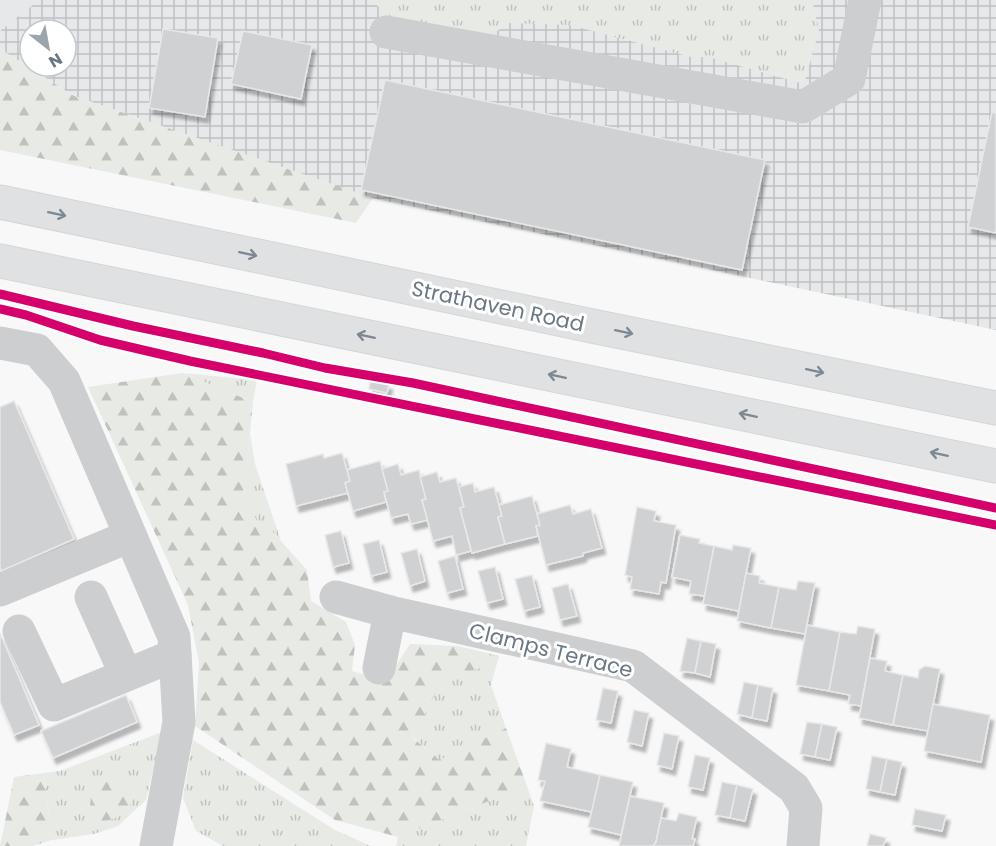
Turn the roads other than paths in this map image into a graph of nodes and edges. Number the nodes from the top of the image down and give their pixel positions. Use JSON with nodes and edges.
{"nodes":[{"id":1,"x":865,"y":0,"type":"edge"},
{"id":2,"x":386,"y":32,"type":"dead end"},
{"id":3,"x":0,"y":202,"type":"edge"},
{"id":4,"x":0,"y":261,"type":"edge"},
{"id":5,"x":0,"y":343,"type":"edge"},
{"id":6,"x":996,"y":408,"type":"edge"},
{"id":7,"x":996,"y":466,"type":"edge"},
{"id":8,"x":130,"y":536,"type":"junction"},
{"id":9,"x":0,"y":590,"type":"edge"},
{"id":10,"x":91,"y":597,"type":"dead end"},
{"id":11,"x":336,"y":597,"type":"dead end"},
{"id":12,"x":390,"y":612,"type":"junction"},
{"id":13,"x":19,"y":631,"type":"dead end"},
{"id":14,"x":175,"y":655,"type":"junction"},
{"id":15,"x":379,"y":668,"type":"dead end"},
{"id":16,"x":126,"y":675,"type":"junction"},
{"id":17,"x":156,"y":846,"type":"edge"},
{"id":18,"x":804,"y":846,"type":"edge"}],
"edges":[{"from":1,"to":2,"type":"street"},
{"from":3,"to":6,"type":"main road","name":"Strathaven Road","one_way":true},
{"from":7,"to":4,"type":"main road","one_way":true},
{"from":5,"to":8,"type":"street"},
{"from":8,"to":9,"type":"street"},
{"from":8,"to":14,"type":"street"},
{"from":10,"to":16,"type":"street"},
{"from":11,"to":12,"type":"street","name":"Clamps Terrace"},
{"from":12,"to":15,"type":"street"},
{"from":12,"to":18,"type":"street","name":"Clamps Terrace"},
{"from":13,"to":16,"type":"street"},
{"from":14,"to":16,"type":"street"},
{"from":14,"to":17,"type":"street"}]}
